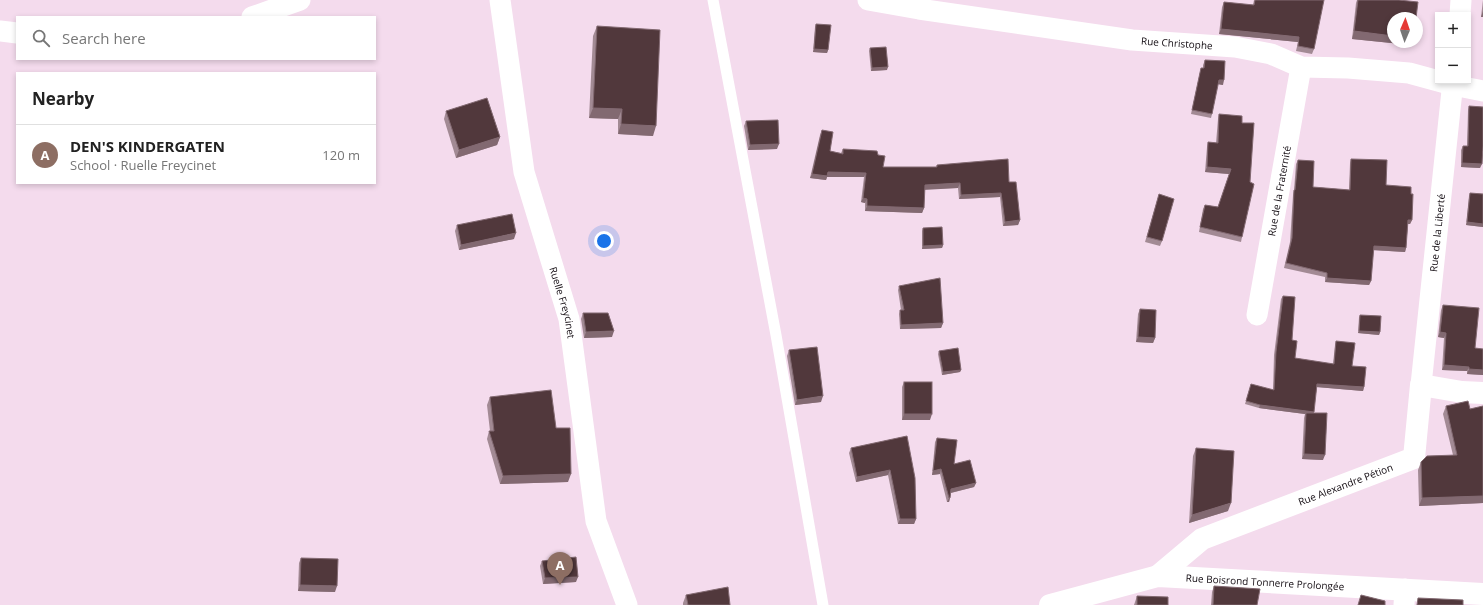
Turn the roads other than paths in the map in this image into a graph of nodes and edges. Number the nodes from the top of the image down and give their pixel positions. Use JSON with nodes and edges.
{"nodes":[{"id":1,"x":300,"y":0,"type":"edge"},
{"id":2,"x":500,"y":0,"type":"edge"},
{"id":3,"x":713,"y":0,"type":"edge"},
{"id":4,"x":868,"y":0,"type":"edge"},
{"id":5,"x":1462,"y":0,"type":"edge"},
{"id":6,"x":1460,"y":12,"type":"edge"},
{"id":7,"x":255,"y":16,"type":"edge"},
{"id":8,"x":0,"y":31,"type":"edge"},
{"id":9,"x":16,"y":33,"type":"edge"},
{"id":10,"x":1301,"y":67,"type":"junction"},
{"id":11,"x":1435,"y":79,"type":"edge"},
{"id":12,"x":1453,"y":84,"type":"edge"},
{"id":13,"x":1457,"y":84,"type":"edge"},
{"id":14,"x":1483,"y":91,"type":"edge"},
{"id":15,"x":1257,"y":315,"type":"dead end"},
{"id":16,"x":1421,"y":384,"type":"junction"},
{"id":17,"x":1483,"y":392,"type":"edge"},
{"id":18,"x":1158,"y":576,"type":"junction"},
{"id":19,"x":1483,"y":594,"type":"edge"},
{"id":20,"x":1405,"y":597,"type":"edge"},
{"id":21,"x":627,"y":605,"type":"edge"},
{"id":22,"x":823,"y":605,"type":"edge"},
{"id":23,"x":1050,"y":605,"type":"edge"}],
"edges":[{"from":1,"to":7,"type":"street"},
{"from":2,"to":21,"type":"street","name":"Ruelle Freycinet"},
{"from":3,"to":22,"type":"lane"},
{"from":4,"to":10,"type":"street","name":"Rue Christophe"},
{"from":5,"to":6,"type":"street"},
{"from":8,"to":9,"type":"street"},
{"from":10,"to":11,"type":"street","name":"Rue Christophe"},
{"from":10,"to":15,"type":"street","name":"Rue de la Fraternité"},
{"from":12,"to":16,"type":"street","name":"Rue de la Liberté"},
{"from":13,"to":14,"type":"street","name":"Rue Christophe"},
{"from":16,"to":17,"type":"street"},
{"from":16,"to":18,"type":"street","name":"Rue Alexandre Pétion"},
{"from":18,"to":20,"type":"street","name":"Rue Boisrond Tonnerre Prolongée"},
{"from":18,"to":23,"type":"street","name":"Rue Boisrond Tonnerre Prolongée"},
{"from":19,"to":20,"type":"street","name":"Rue Boisrond Tonnerre Prolongée"}]}
